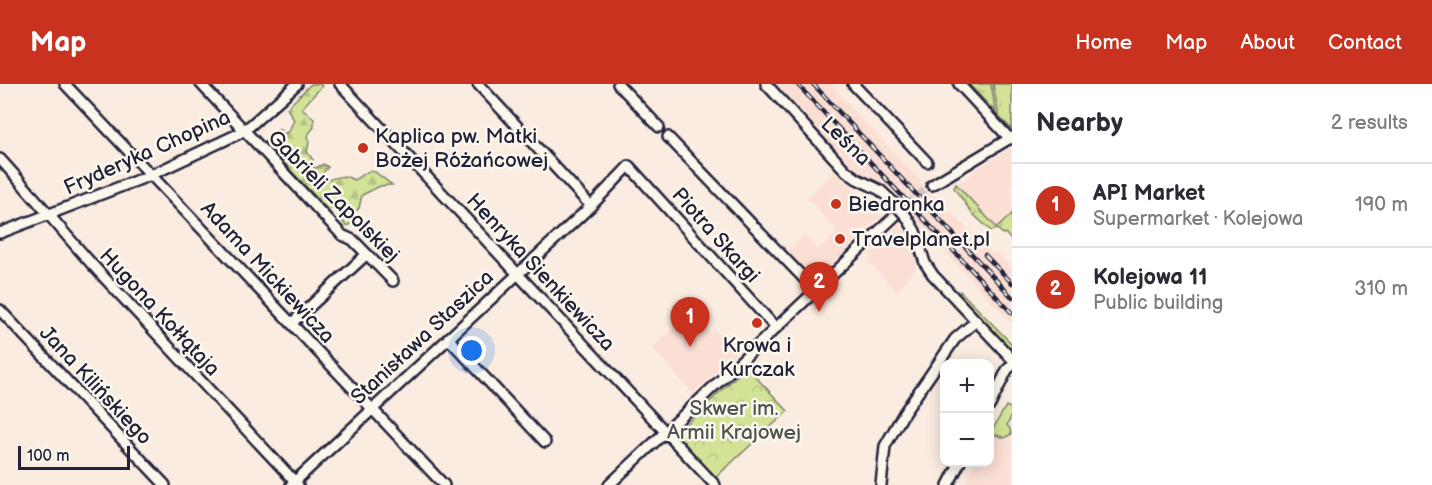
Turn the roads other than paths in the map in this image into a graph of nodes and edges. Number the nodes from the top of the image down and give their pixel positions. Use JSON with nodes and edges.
{"nodes":[{"id":1,"x":65,"y":84,"type":"edge"},
{"id":2,"x":201,"y":84,"type":"edge"},
{"id":3,"x":297,"y":84,"type":"edge"},
{"id":4,"x":340,"y":84,"type":"edge"},
{"id":5,"x":478,"y":84,"type":"edge"},
{"id":6,"x":618,"y":84,"type":"edge"},
{"id":7,"x":766,"y":84,"type":"edge"},
{"id":8,"x":853,"y":84,"type":"edge"},
{"id":9,"x":959,"y":84,"type":"edge"},
{"id":10,"x":659,"y":127,"type":"dead end"},
{"id":11,"x":244,"y":130,"type":"junction"},
{"id":12,"x":668,"y":137,"type":"dead end"},
{"id":13,"x":1011,"y":138,"type":"edge"},
{"id":14,"x":0,"y":159,"type":"edge"},
{"id":15,"x":927,"y":162,"type":"dead end"},
{"id":16,"x":629,"y":166,"type":"joint"},
{"id":17,"x":151,"y":175,"type":"junction"},
{"id":18,"x":932,"y":185,"type":"tunnel mouth"},
{"id":19,"x":591,"y":206,"type":"junction"},
{"id":20,"x":900,"y":212,"type":"junction"},
{"id":21,"x":50,"y":214,"type":"junction"},
{"id":22,"x":0,"y":233,"type":"edge"},
{"id":23,"x":367,"y":254,"type":"junction"},
{"id":24,"x":517,"y":273,"type":"junction"},
{"id":25,"x":393,"y":281,"type":"dead end"},
{"id":26,"x":815,"y":290,"type":"junction"},
{"id":27,"x":0,"y":310,"type":"edge"},
{"id":28,"x":976,"y":321,"type":"junction"},
{"id":29,"x":292,"y":323,"type":"junction"},
{"id":30,"x":776,"y":328,"type":"junction"},
{"id":31,"x":448,"y":338,"type":"junction"},
{"id":32,"x":1012,"y":359,"type":"edge"},
{"id":33,"x":1012,"y":365,"type":"edge"},
{"id":34,"x":994,"y":397,"type":"edge"},
{"id":35,"x":371,"y":408,"type":"junction"},
{"id":36,"x":666,"y":432,"type":"junction"},
{"id":37,"x":545,"y":442,"type":"dead end"},
{"id":38,"x":957,"y":467,"type":"edge"},
{"id":39,"x":295,"y":484,"type":"edge"},
{"id":40,"x":165,"y":485,"type":"edge"},
{"id":41,"x":444,"y":485,"type":"edge"},
{"id":42,"x":609,"y":485,"type":"edge"},
{"id":43,"x":715,"y":485,"type":"edge"},
{"id":44,"x":882,"y":485,"type":"edge"},
{"id":45,"x":948,"y":485,"type":"edge"}],
"edges":[{"from":1,"to":17,"type":"street","name":"Adama Mickiewicza"},
{"from":2,"to":11,"type":"street","name":"Gabrieli Zapolskiej"},
{"from":3,"to":11,"type":"street","name":"Fryderyka Chopina"},
{"from":4,"to":24,"type":"street","name":"Henryka Sienkiewicza"},
{"from":5,"to":19,"type":"street"},
{"from":6,"to":10,"type":"street"},
{"from":7,"to":20,"type":"street","name":"Leśna"},
{"from":8,"to":15,"type":"street"},
{"from":9,"to":13,"type":"street"},
{"from":11,"to":17,"type":"street","name":"Fryderyka Chopina"},
{"from":11,"to":23,"type":"street","name":"Gabrieli Zapolskiej"},
{"from":12,"to":26,"type":"street"},
{"from":13,"to":18,"type":"street"},
{"from":14,"to":21,"type":"street","name":"Hugona Kołłątaja"},
{"from":16,"to":19,"type":"street","name":"Stanisława Staszica"},
{"from":16,"to":30,"type":"street","name":"Piotra Skargi"},
{"from":17,"to":21,"type":"street","name":"Fryderyka Chopina"},
{"from":17,"to":29,"type":"street","name":"Adama Mickiewicza"},
{"from":19,"to":24,"type":"street","name":"Stanisława Staszica"},
{"from":20,"to":26,"type":"street"},
{"from":20,"to":28,"type":"street"},
{"from":21,"to":22,"type":"street","name":"Fryderyka Chopina"},
{"from":21,"to":39,"type":"street","name":"Hugona Kołłątaja"},
{"from":23,"to":25,"type":"street","name":"Gabrieli Zapolskiej"},
{"from":23,"to":29,"type":"street"},
{"from":24,"to":31,"type":"street","name":"Stanisława Staszica"},
{"from":24,"to":36,"type":"street","name":"Henryka Sienkiewicza"},
{"from":26,"to":30,"type":"street"},
{"from":27,"to":40,"type":"street","name":"Jana Kilińskiego"},
{"from":28,"to":32,"type":"street"},
{"from":28,"to":44,"type":"street"},
{"from":29,"to":35,"type":"street","name":"Adama Mickiewicza"},
{"from":30,"to":36,"type":"street"},
{"from":31,"to":35,"type":"street","name":"Stanisława Staszica"},
{"from":31,"to":37,"type":"street"},
{"from":33,"to":34,"type":"street"},
{"from":35,"to":39,"type":"street","name":"Stanisława Staszica"},
{"from":35,"to":41,"type":"street","name":"Adama Mickiewicza"},
{"from":36,"to":42,"type":"street"},
{"from":36,"to":43,"type":"street","name":"Henryka Sienkiewicza"},
{"from":38,"to":45,"type":"street"}]}
